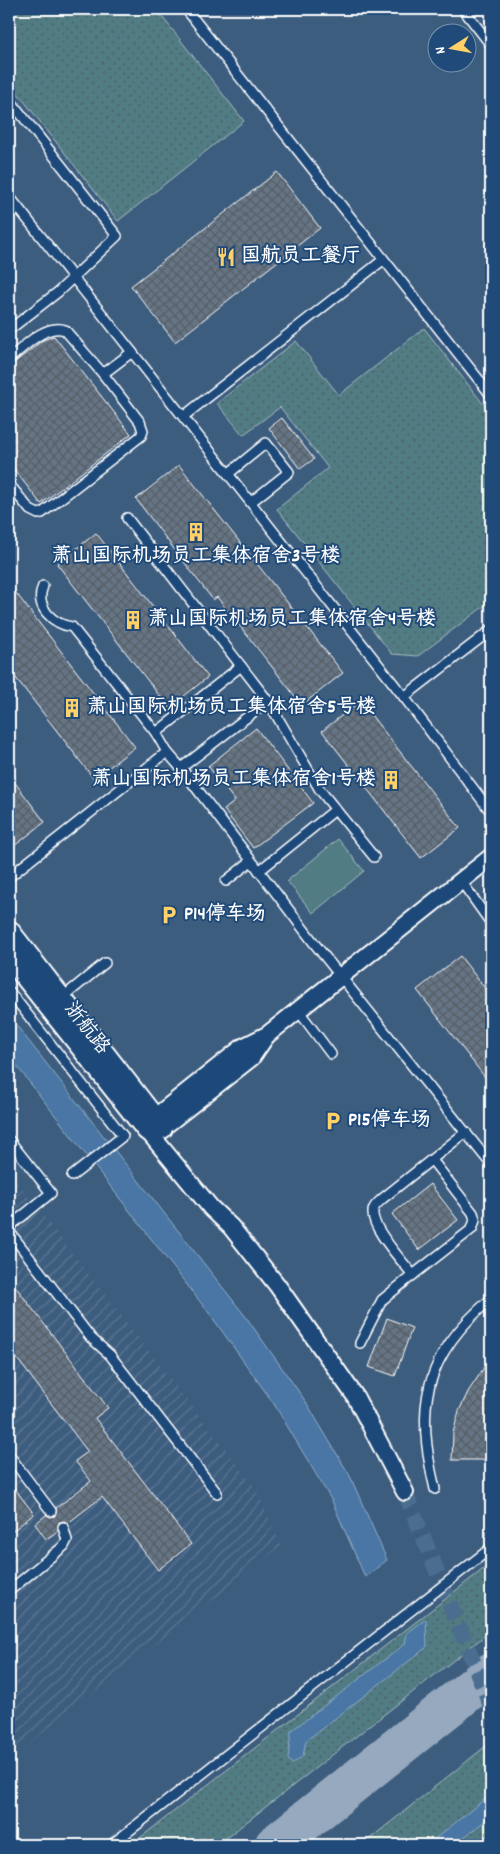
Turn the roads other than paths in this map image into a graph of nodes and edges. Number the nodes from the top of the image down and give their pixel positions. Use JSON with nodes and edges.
{"nodes":[{"id":1,"x":186,"y":9,"type":"edge"},
{"id":2,"x":463,"y":9,"type":"edge"},
{"id":3,"x":491,"y":45,"type":"edge"},
{"id":4,"x":9,"y":99,"type":"edge"},
{"id":5,"x":9,"y":196,"type":"edge"},
{"id":6,"x":383,"y":260,"type":"junction"},
{"id":7,"x":72,"y":276,"type":"junction"},
{"id":8,"x":9,"y":330,"type":"edge"},
{"id":9,"x":132,"y":352,"type":"junction"},
{"id":10,"x":9,"y":359,"type":"edge"},
{"id":11,"x":103,"y":374,"type":"junction"},
{"id":12,"x":491,"y":395,"type":"edge"},
{"id":13,"x":184,"y":416,"type":"junction"},
{"id":14,"x":228,"y":474,"type":"junction"},
{"id":15,"x":9,"y":484,"type":"edge"},
{"id":16,"x":251,"y":502,"type":"junction"},
{"id":17,"x":127,"y":518,"type":"dead end"},
{"id":18,"x":43,"y":586,"type":"dead end"},
{"id":19,"x":491,"y":630,"type":"edge"},
{"id":20,"x":241,"y":666,"type":"junction"},
{"id":21,"x":404,"y":697,"type":"junction"},
{"id":22,"x":268,"y":700,"type":"junction"},
{"id":23,"x":156,"y":733,"type":"junction"},
{"id":24,"x":167,"y":752,"type":"junction"},
{"id":25,"x":180,"y":768,"type":"junction"},
{"id":26,"x":335,"y":810,"type":"junction"},
{"id":27,"x":491,"y":812,"type":"edge"},
{"id":28,"x":374,"y":857,"type":"dead end"},
{"id":29,"x":491,"y":857,"type":"edge"},
{"id":30,"x":251,"y":861,"type":"junction"},
{"id":31,"x":259,"y":871,"type":"junction"},
{"id":32,"x":9,"y":877,"type":"edge"},
{"id":33,"x":226,"y":881,"type":"dead end"},
{"id":34,"x":461,"y":881,"type":"junction"},
{"id":35,"x":491,"y":924,"type":"edge"},
{"id":36,"x":9,"y":931,"type":"edge"},
{"id":37,"x":9,"y":956,"type":"edge"},
{"id":38,"x":105,"y":963,"type":"dead end"},
{"id":39,"x":340,"y":976,"type":"junction"},
{"id":40,"x":9,"y":990,"type":"edge"},
{"id":41,"x":62,"y":998,"type":"junction"},
{"id":42,"x":298,"y":1010,"type":"junction"},
{"id":43,"x":330,"y":1054,"type":"dead end"},
{"id":44,"x":154,"y":1125,"type":"junction"},
{"id":45,"x":466,"y":1132,"type":"junction"},
{"id":46,"x":9,"y":1140,"type":"edge"},
{"id":47,"x":432,"y":1160,"type":"junction"},
{"id":48,"x":490,"y":1164,"type":"edge"},
{"id":49,"x":72,"y":1176,"type":"dead end"},
{"id":50,"x":9,"y":1227,"type":"edge"},
{"id":51,"x":9,"y":1231,"type":"edge"},
{"id":52,"x":413,"y":1275,"type":"junction"},
{"id":53,"x":491,"y":1299,"type":"edge"},
{"id":54,"x":360,"y":1343,"type":"dead end"},
{"id":55,"x":9,"y":1455,"type":"edge"},
{"id":56,"x":435,"y":1489,"type":"dead end"},
{"id":57,"x":405,"y":1492,"type":"tunnel mouth"},
{"id":58,"x":217,"y":1493,"type":"dead end"},
{"id":59,"x":52,"y":1511,"type":"dead end"},
{"id":60,"x":63,"y":1527,"type":"dead end"},
{"id":61,"x":491,"y":1548,"type":"edge"},
{"id":62,"x":9,"y":1592,"type":"edge"},
{"id":63,"x":111,"y":1845,"type":"edge"}],
"edges":[{"from":1,"to":6,"type":"lane"},
{"from":2,"to":3,"type":"lane"},
{"from":4,"to":7,"type":"lane"},
{"from":5,"to":7,"type":"lane"},
{"from":6,"to":12,"type":"lane"},
{"from":6,"to":13,"type":"lane"},
{"from":7,"to":8,"type":"lane"},
{"from":7,"to":9,"type":"lane"},
{"from":9,"to":11,"type":"lane"},
{"from":9,"to":13,"type":"lane"},
{"from":10,"to":11,"type":"lane"},
{"from":11,"to":15,"type":"lane"},
{"from":13,"to":14,"type":"lane"},
{"from":14,"to":16,"type":"lane"},
{"from":14,"to":16,"type":"lane"},
{"from":16,"to":21,"type":"lane"},
{"from":17,"to":20,"type":"lane"},
{"from":18,"to":23,"type":"lane"},
{"from":19,"to":21,"type":"lane"},
{"from":20,"to":22,"type":"lane"},
{"from":20,"to":23,"type":"lane"},
{"from":21,"to":27,"type":"lane"},
{"from":22,"to":25,"type":"lane"},
{"from":22,"to":26,"type":"lane"},
{"from":23,"to":24,"type":"lane"},
{"from":24,"to":25,"type":"lane"},
{"from":24,"to":32,"type":"lane"},
{"from":25,"to":30,"type":"lane"},
{"from":26,"to":28,"type":"lane"},
{"from":26,"to":31,"type":"lane"},
{"from":29,"to":34,"type":"street"},
{"from":30,"to":31,"type":"lane"},
{"from":30,"to":33,"type":"lane"},
{"from":31,"to":39,"type":"lane"},
{"from":34,"to":35,"type":"lane"},
{"from":34,"to":39,"type":"street"},
{"from":36,"to":41,"type":"street","name":"浙航路"},
{"from":37,"to":44,"type":"street","name":"浙航路"},
{"from":38,"to":41,"type":"lane"},
{"from":39,"to":42,"type":"street"},
{"from":39,"to":45,"type":"lane"},
{"from":40,"to":49,"type":"lane"},
{"from":41,"to":44,"type":"street","name":"浙航路"},
{"from":42,"to":43,"type":"lane"},
{"from":42,"to":44,"type":"street"},
{"from":44,"to":57,"type":"street"},
{"from":45,"to":47,"type":"lane"},
{"from":45,"to":48,"type":"lane"},
{"from":46,"to":50,"type":"lane"},
{"from":47,"to":52,"type":"lane"},
{"from":47,"to":52,"type":"lane"},
{"from":51,"to":58,"type":"lane"},
{"from":52,"to":54,"type":"lane"},
{"from":53,"to":56,"type":"lane"},
{"from":55,"to":59,"type":"lane"},
{"from":60,"to":62,"type":"lane"},
{"from":61,"to":63,"type":"lane"}]}
